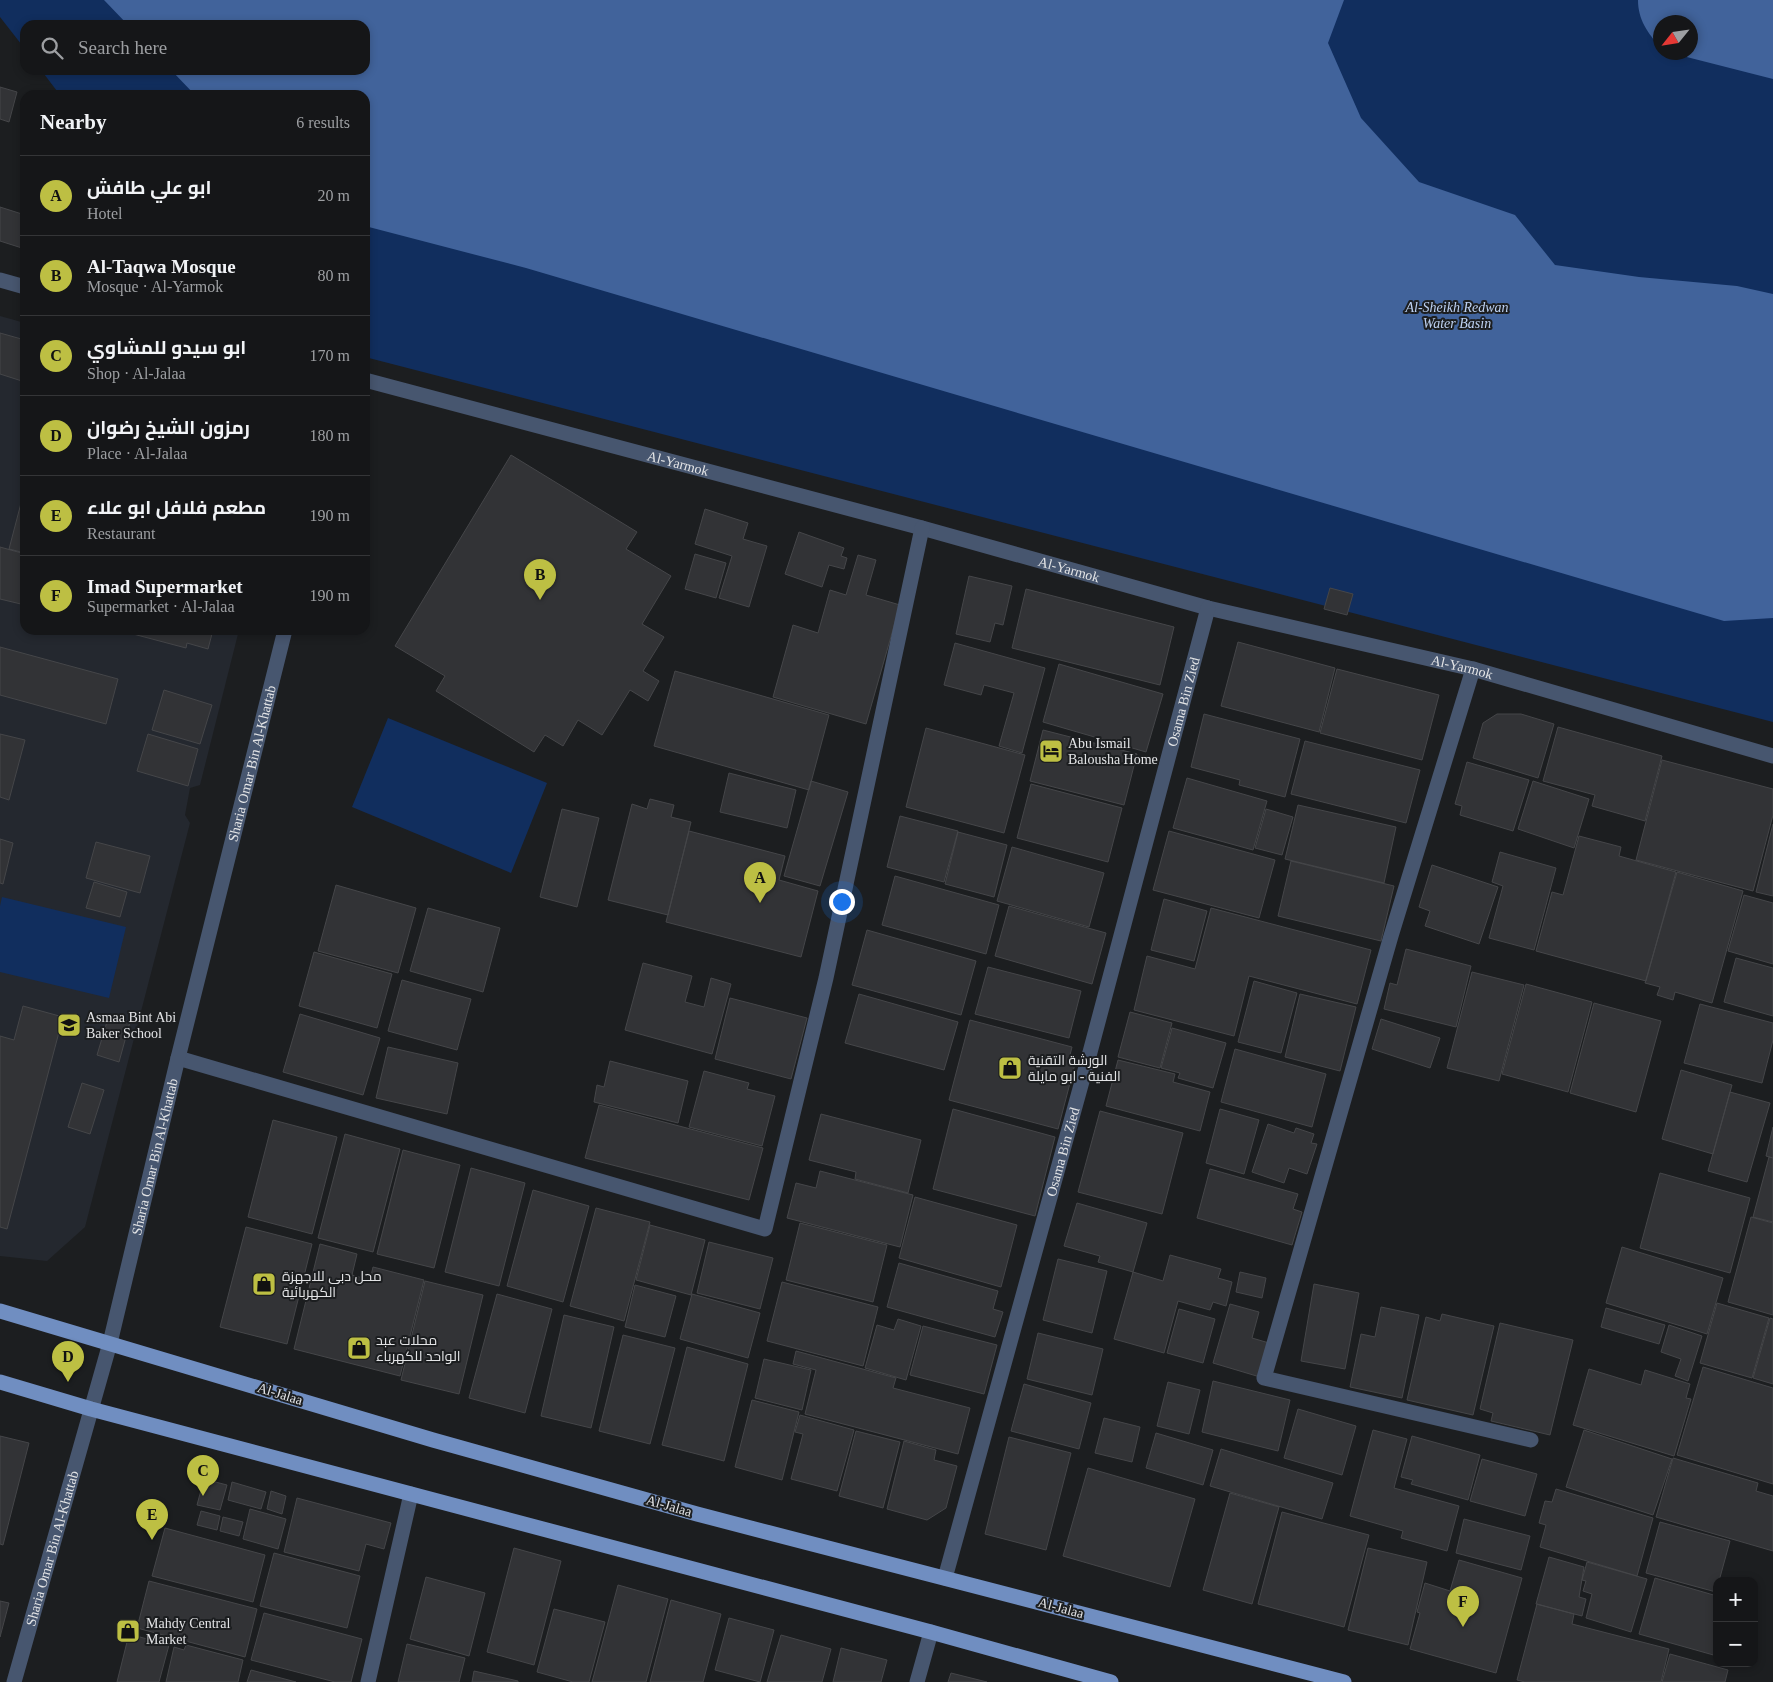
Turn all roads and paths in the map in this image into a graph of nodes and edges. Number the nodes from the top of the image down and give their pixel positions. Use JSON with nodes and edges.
{"nodes":[{"id":1,"x":0,"y":280,"type":"edge"},
{"id":2,"x":20,"y":286,"type":"edge"},
{"id":3,"x":370,"y":381,"type":"edge"},
{"id":4,"x":922,"y":528,"type":"junction"},
{"id":5,"x":1208,"y":608,"type":"junction"},
{"id":6,"x":284,"y":635,"type":"edge"},
{"id":7,"x":1473,"y":669,"type":"junction"},
{"id":8,"x":1773,"y":756,"type":"edge"},
{"id":9,"x":178,"y":1058,"type":"junction"},
{"id":10,"x":0,"y":1311,"type":"edge"},
{"id":11,"x":110,"y":1343,"type":"junction"},
{"id":12,"x":0,"y":1382,"type":"edge"},
{"id":13,"x":91,"y":1409,"type":"junction"},
{"id":14,"x":1531,"y":1440,"type":"dead end"},
{"id":15,"x":411,"y":1494,"type":"junction"},
{"id":16,"x":945,"y":1578,"type":"junction"},
{"id":17,"x":932,"y":1632,"type":"junction"},
{"id":18,"x":0,"y":1680,"type":"edge"},
{"id":19,"x":6,"y":1682,"type":"edge"},
{"id":20,"x":14,"y":1682,"type":"edge"},
{"id":21,"x":368,"y":1682,"type":"edge"},
{"id":22,"x":917,"y":1682,"type":"edge"},
{"id":23,"x":1110,"y":1682,"type":"edge"},
{"id":24,"x":1344,"y":1682,"type":"edge"}],
"edges":[{"from":1,"to":2,"type":"street"},
{"from":3,"to":4,"type":"street","name":"Al-Yarmok"},
{"from":4,"to":5,"type":"street","name":"Al-Yarmok"},
{"from":4,"to":9,"type":"street"},
{"from":5,"to":7,"type":"street","name":"Al-Yarmok"},
{"from":5,"to":16,"type":"street","name":"Osama Bin Zied"},
{"from":6,"to":9,"type":"street","name":"Sharia Omar Bin Al-Khattab"},
{"from":7,"to":8,"type":"street","name":"Al-Yarmok"},
{"from":7,"to":14,"type":"street"},
{"from":9,"to":11,"type":"street","name":"Sharia Omar Bin Al-Khattab"},
{"from":10,"to":11,"type":"main road","name":"Al-Jalaa"},
{"from":11,"to":13,"type":"street","name":"Sharia Omar Bin Al-Khattab"},
{"from":11,"to":16,"type":"main road","name":"Al-Jalaa"},
{"from":12,"to":13,"type":"main road"},
{"from":13,"to":15,"type":"main road"},
{"from":13,"to":20,"type":"street","name":"Sharia Omar Bin Al-Khattab"},
{"from":15,"to":17,"type":"main road"},
{"from":15,"to":21,"type":"street"},
{"from":16,"to":24,"type":"main road","name":"Al-Jalaa"},
{"from":17,"to":22,"type":"street"},
{"from":17,"to":23,"type":"main road"},
{"from":18,"to":19,"type":"street"}]}
